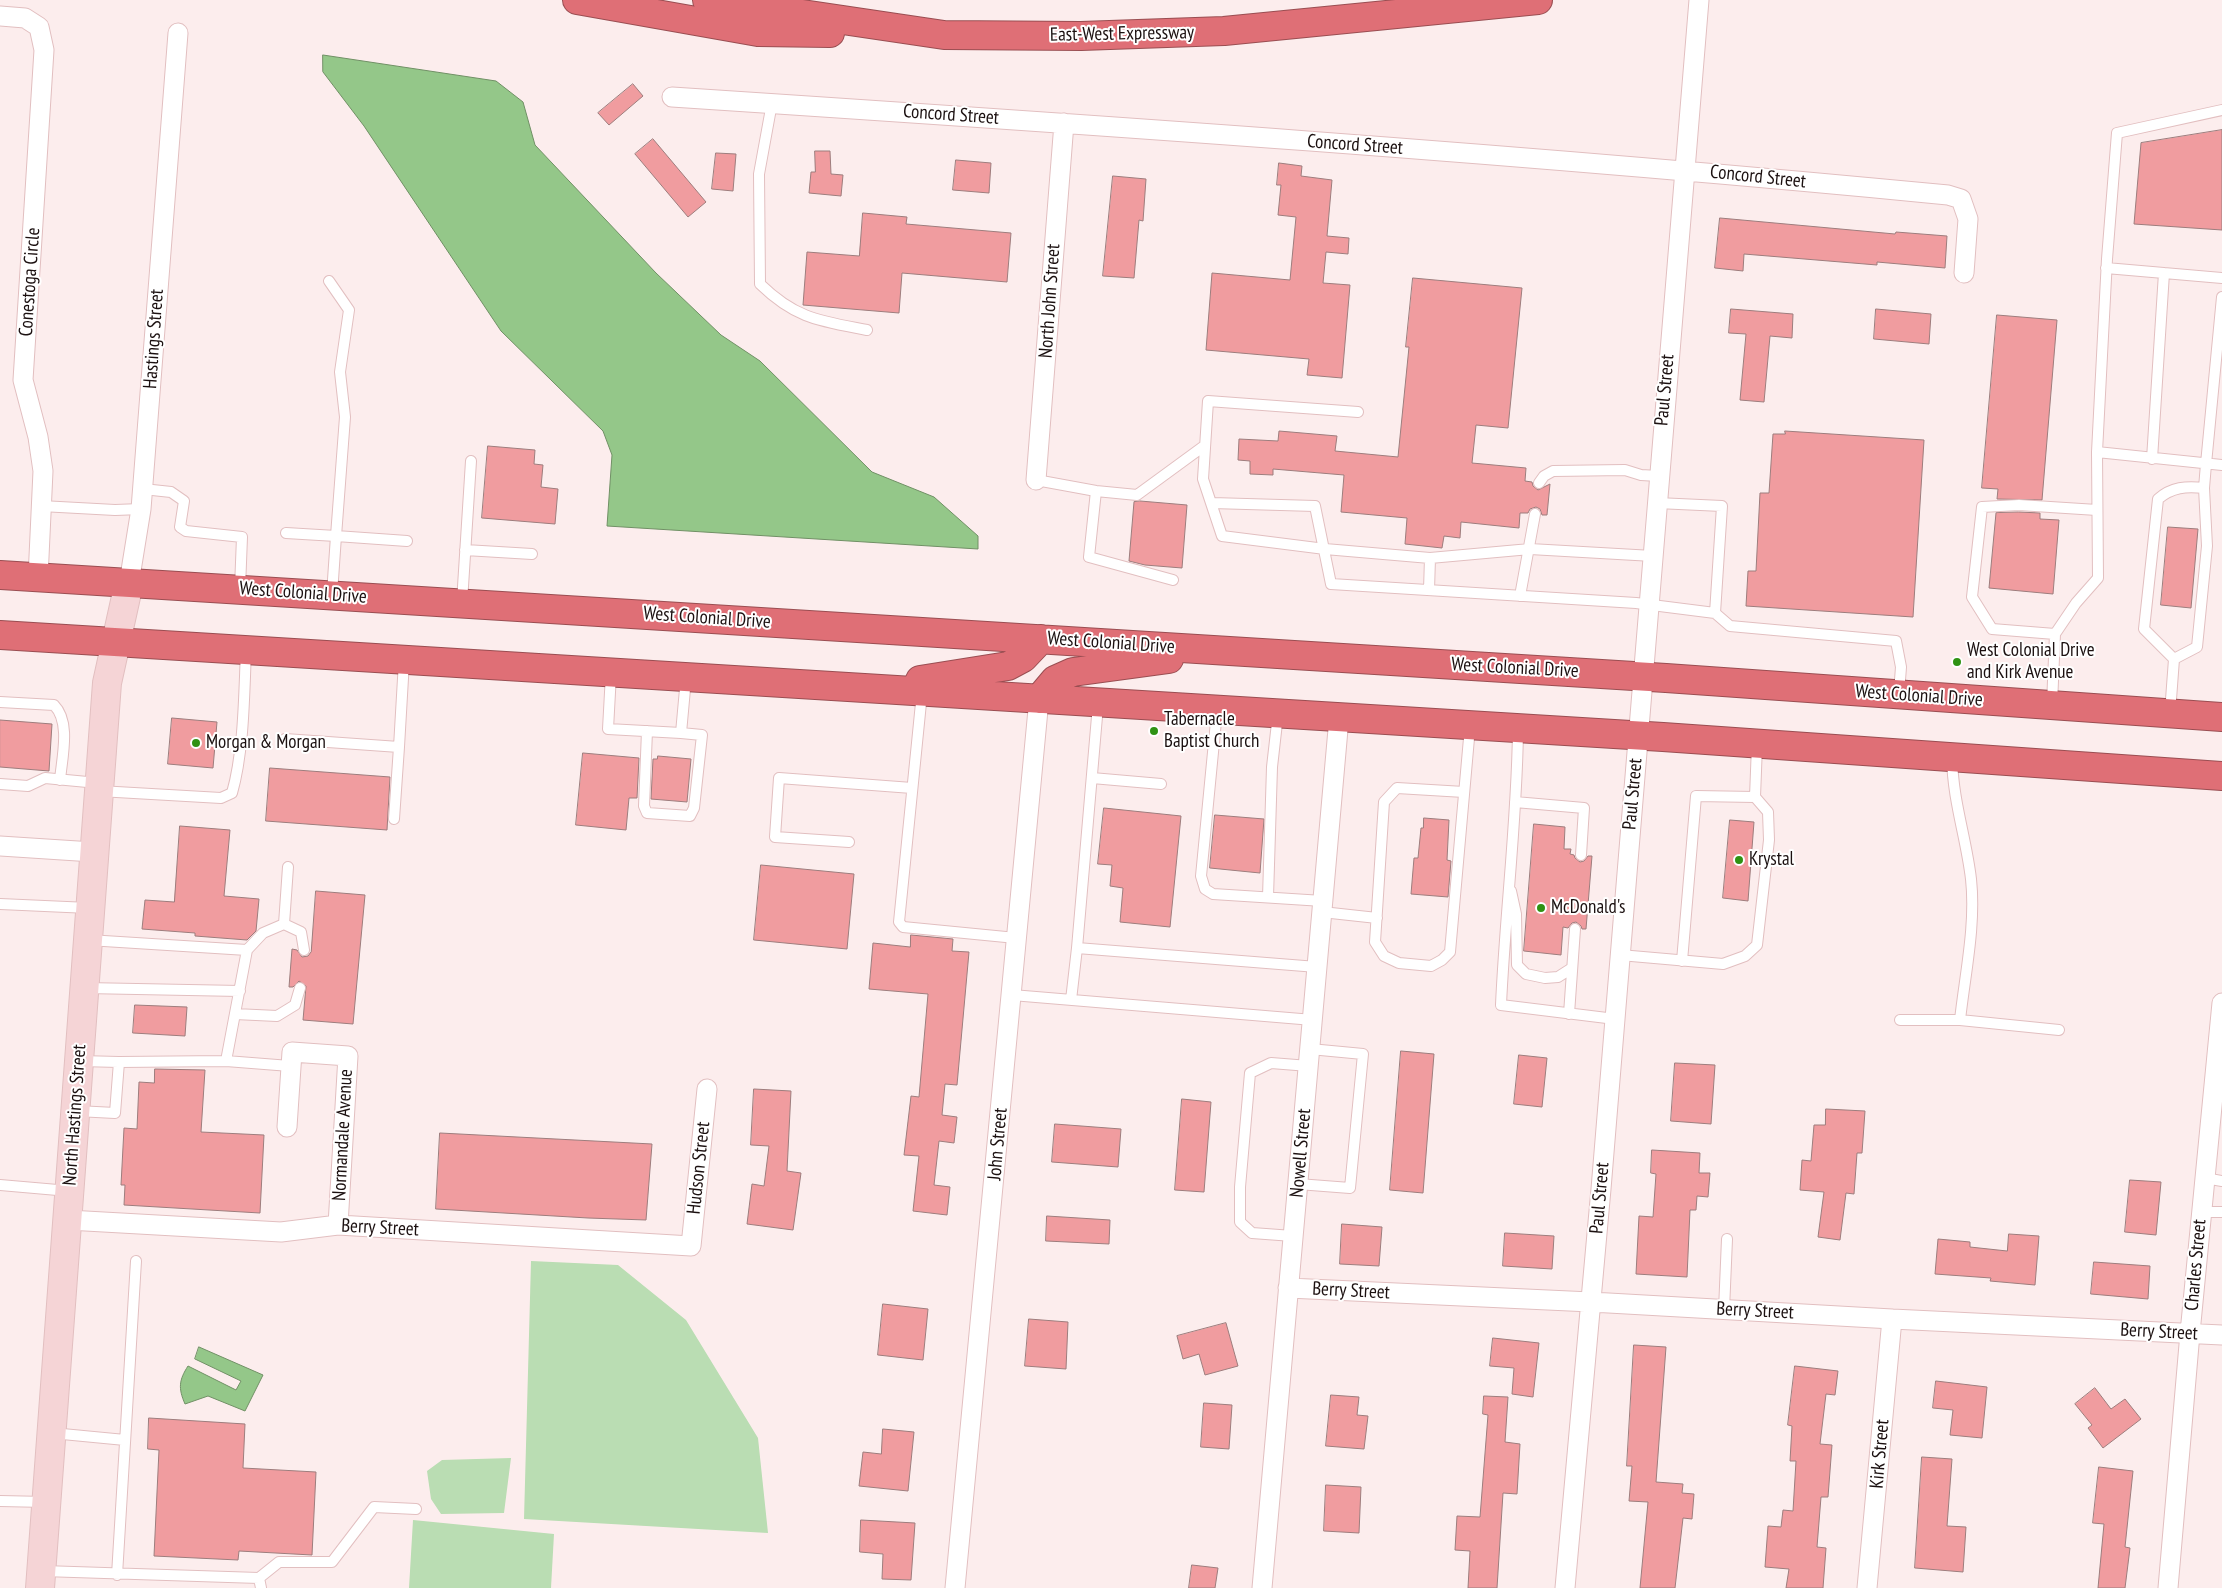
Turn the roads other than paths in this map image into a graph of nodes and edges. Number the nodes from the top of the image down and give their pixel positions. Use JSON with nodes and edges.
{"nodes":[{"id":1,"x":577,"y":0,"type":"edge"},
{"id":2,"x":707,"y":0,"type":"edge"},
{"id":3,"x":1538,"y":0,"type":"edge"},
{"id":4,"x":1699,"y":0,"type":"edge"},
{"id":5,"x":0,"y":16,"type":"edge"},
{"id":6,"x":178,"y":33,"type":"dead end"},
{"id":7,"x":944,"y":35,"type":"junction"},
{"id":8,"x":672,"y":97,"type":"dead end"},
{"id":9,"x":772,"y":104,"type":"junction"},
{"id":10,"x":2222,"y":110,"type":"edge"},
{"id":11,"x":1064,"y":123,"type":"junction"},
{"id":12,"x":1683,"y":170,"type":"junction"},
{"id":13,"x":2106,"y":268,"type":"junction"},
{"id":14,"x":1964,"y":273,"type":"dead end"},
{"id":15,"x":2164,"y":273,"type":"junction"},
{"id":16,"x":2222,"y":278,"type":"edge"},
{"id":17,"x":330,"y":281,"type":"dead end"},
{"id":18,"x":2222,"y":297,"type":"edge"},
{"id":19,"x":868,"y":330,"type":"dead end"},
{"id":20,"x":1358,"y":412,"type":"dead end"},
{"id":21,"x":1204,"y":446,"type":"junction"},
{"id":22,"x":2097,"y":452,"type":"junction"},
{"id":23,"x":2152,"y":459,"type":"junction"},
{"id":24,"x":471,"y":461,"type":"dead end"},
{"id":25,"x":2206,"y":464,"type":"junction"},
{"id":26,"x":2222,"y":465,"type":"edge"},
{"id":27,"x":1658,"y":476,"type":"junction"},
{"id":28,"x":1036,"y":480,"type":"joint"},
{"id":29,"x":1539,"y":483,"type":"dead end"},
{"id":30,"x":2204,"y":488,"type":"junction"},
{"id":31,"x":143,"y":489,"type":"junction"},
{"id":32,"x":1096,"y":490,"type":"junction"},
{"id":33,"x":1212,"y":503,"type":"junction"},
{"id":34,"x":1657,"y":503,"type":"junction"},
{"id":35,"x":41,"y":506,"type":"junction"},
{"id":36,"x":141,"y":509,"type":"junction"},
{"id":37,"x":2097,"y":510,"type":"junction"},
{"id":38,"x":1535,"y":514,"type":"dead end"},
{"id":39,"x":286,"y":533,"type":"dead end"},
{"id":40,"x":336,"y":536,"type":"junction"},
{"id":41,"x":407,"y":541,"type":"dead end"},
{"id":42,"x":1325,"y":549,"type":"junction"},
{"id":43,"x":1530,"y":549,"type":"junction"},
{"id":44,"x":465,"y":550,"type":"junction"},
{"id":45,"x":532,"y":554,"type":"dead end"},
{"id":46,"x":1653,"y":556,"type":"junction"},
{"id":47,"x":1430,"y":558,"type":"junction"},
{"id":48,"x":0,"y":575,"type":"edge"},
{"id":49,"x":38,"y":578,"type":"junction"},
{"id":50,"x":1174,"y":580,"type":"dead end"},
{"id":51,"x":130,"y":583,"type":"junction"},
{"id":52,"x":240,"y":589,"type":"junction"},
{"id":53,"x":1429,"y":590,"type":"junction"},
{"id":54,"x":332,"y":595,"type":"junction"},
{"id":55,"x":1520,"y":596,"type":"junction"},
{"id":56,"x":462,"y":603,"type":"junction"},
{"id":57,"x":1650,"y":604,"type":"junction"},
{"id":58,"x":1715,"y":613,"type":"junction"},
{"id":59,"x":2056,"y":634,"type":"junction"},
{"id":60,"x":0,"y":635,"type":"edge"},
{"id":61,"x":1041,"y":638,"type":"junction"},
{"id":62,"x":116,"y":642,"type":"junction"},
{"id":63,"x":246,"y":651,"type":"junction"},
{"id":64,"x":1228,"y":651,"type":"junction"},
{"id":65,"x":2174,"y":659,"type":"junction"},
{"id":66,"x":404,"y":660,"type":"junction"},
{"id":67,"x":611,"y":672,"type":"junction"},
{"id":68,"x":1644,"y":676,"type":"junction"},
{"id":69,"x":686,"y":677,"type":"junction"},
{"id":70,"x":869,"y":688,"type":"junction"},
{"id":71,"x":922,"y":692,"type":"junction"},
{"id":72,"x":1899,"y":694,"type":"junction"},
{"id":73,"x":1039,"y":699,"type":"junction"},
{"id":74,"x":0,"y":702,"type":"edge"},
{"id":75,"x":1098,"y":703,"type":"junction"},
{"id":76,"x":2052,"y":705,"type":"junction"},
{"id":77,"x":1218,"y":710,"type":"junction"},
{"id":78,"x":1278,"y":714,"type":"junction"},
{"id":79,"x":2170,"y":714,"type":"junction"},
{"id":80,"x":2222,"y":717,"type":"edge"},
{"id":81,"x":1339,"y":718,"type":"junction"},
{"id":82,"x":1470,"y":726,"type":"junction"},
{"id":83,"x":1518,"y":729,"type":"junction"},
{"id":84,"x":647,"y":731,"type":"junction"},
{"id":85,"x":681,"y":733,"type":"junction"},
{"id":86,"x":1638,"y":736,"type":"junction"},
{"id":87,"x":285,"y":739,"type":"dead end"},
{"id":88,"x":1757,"y":744,"type":"junction"},
{"id":89,"x":398,"y":747,"type":"junction"},
{"id":90,"x":1952,"y":757,"type":"junction"},
{"id":91,"x":2222,"y":776,"type":"edge"},
{"id":92,"x":1092,"y":778,"type":"junction"},
{"id":93,"x":60,"y":780,"type":"junction"},
{"id":94,"x":0,"y":784,"type":"edge"},
{"id":95,"x":1161,"y":784,"type":"dead end"},
{"id":96,"x":98,"y":787,"type":"junction"},
{"id":97,"x":912,"y":788,"type":"junction"},
{"id":98,"x":1464,"y":792,"type":"junction"},
{"id":99,"x":1754,"y":797,"type":"junction"},
{"id":100,"x":1515,"y":802,"type":"junction"},
{"id":101,"x":394,"y":819,"type":"dead end"},
{"id":102,"x":849,"y":842,"type":"dead end"},
{"id":103,"x":0,"y":846,"type":"edge"},
{"id":104,"x":93,"y":852,"type":"junction"},
{"id":105,"x":1581,"y":855,"type":"dead end"},
{"id":106,"x":288,"y":867,"type":"dead end"},
{"id":107,"x":1508,"y":880,"type":"junction"},
{"id":108,"x":1268,"y":897,"type":"junction"},
{"id":109,"x":0,"y":904,"type":"edge"},
{"id":110,"x":1323,"y":907,"type":"junction"},
{"id":111,"x":89,"y":908,"type":"junction"},
{"id":112,"x":1377,"y":918,"type":"junction"},
{"id":113,"x":284,"y":924,"type":"junction"},
{"id":114,"x":1576,"y":928,"type":"dead end"},
{"id":115,"x":1016,"y":938,"type":"junction"},
{"id":116,"x":87,"y":940,"type":"junction"},
{"id":117,"x":1077,"y":948,"type":"junction"},
{"id":118,"x":247,"y":950,"type":"junction"},
{"id":119,"x":304,"y":950,"type":"dead end"},
{"id":120,"x":1620,"y":955,"type":"junction"},
{"id":121,"x":1682,"y":961,"type":"junction"},
{"id":122,"x":1317,"y":967,"type":"junction"},
{"id":123,"x":1572,"y":968,"type":"junction"},
{"id":124,"x":84,"y":988,"type":"junction"},
{"id":125,"x":300,"y":988,"type":"dead end"},
{"id":126,"x":240,"y":991,"type":"junction"},
{"id":127,"x":1012,"y":995,"type":"junction"},
{"id":128,"x":1071,"y":1000,"type":"junction"},
{"id":129,"x":2222,"y":1003,"type":"edge"},
{"id":130,"x":235,"y":1014,"type":"junction"},
{"id":131,"x":1569,"y":1014,"type":"junction"},
{"id":132,"x":1615,"y":1019,"type":"junction"},
{"id":133,"x":1313,"y":1020,"type":"junction"},
{"id":134,"x":1900,"y":1020,"type":"dead end"},
{"id":135,"x":1960,"y":1020,"type":"junction"},
{"id":136,"x":2059,"y":1030,"type":"dead end"},
{"id":137,"x":1309,"y":1058,"type":"junction"},
{"id":138,"x":79,"y":1061,"type":"junction"},
{"id":139,"x":226,"y":1061,"type":"junction"},
{"id":140,"x":118,"y":1062,"type":"junction"},
{"id":141,"x":290,"y":1066,"type":"junction"},
{"id":142,"x":707,"y":1090,"type":"dead end"},
{"id":143,"x":2218,"y":1090,"type":"edge"},
{"id":144,"x":76,"y":1111,"type":"junction"},
{"id":145,"x":287,"y":1127,"type":"dead end"},
{"id":146,"x":2214,"y":1180,"type":"edge"},
{"id":147,"x":1298,"y":1184,"type":"junction"},
{"id":148,"x":0,"y":1185,"type":"edge"},
{"id":149,"x":70,"y":1192,"type":"junction"},
{"id":150,"x":2201,"y":1212,"type":"junction"},
{"id":151,"x":2222,"y":1212,"type":"edge"},
{"id":152,"x":68,"y":1220,"type":"junction"},
{"id":153,"x":338,"y":1225,"type":"junction"},
{"id":154,"x":1293,"y":1236,"type":"junction"},
{"id":155,"x":1726,"y":1239,"type":"dead end"},
{"id":156,"x":691,"y":1246,"type":"joint"},
{"id":157,"x":136,"y":1261,"type":"dead end"},
{"id":158,"x":1288,"y":1288,"type":"junction"},
{"id":159,"x":1591,"y":1302,"type":"junction"},
{"id":160,"x":1724,"y":1310,"type":"junction"},
{"id":161,"x":1892,"y":1319,"type":"junction"},
{"id":162,"x":2190,"y":1333,"type":"junction"},
{"id":163,"x":2222,"y":1335,"type":"edge"},
{"id":164,"x":52,"y":1433,"type":"junction"},
{"id":165,"x":125,"y":1440,"type":"junction"},
{"id":166,"x":0,"y":1501,"type":"edge"},
{"id":167,"x":46,"y":1502,"type":"junction"},
{"id":168,"x":416,"y":1509,"type":"dead end"},
{"id":169,"x":117,"y":1575,"type":"junction"},
{"id":170,"x":40,"y":1580,"type":"edge"},
{"id":171,"x":260,"y":1583,"type":"edge"},
{"id":172,"x":955,"y":1588,"type":"edge"},
{"id":173,"x":1262,"y":1588,"type":"edge"},
{"id":174,"x":1565,"y":1588,"type":"edge"},
{"id":175,"x":1867,"y":1588,"type":"edge"},
{"id":176,"x":2168,"y":1588,"type":"edge"}],
"edges":[{"from":1,"to":7,"type":"highway"},
{"from":2,"to":7,"type":"highway","name":"East-West Expressway"},
{"from":3,"to":7,"type":"highway","name":"East-West Expressway"},
{"from":4,"to":12,"type":"street","name":"Paul Street"},
{"from":5,"to":35,"type":"street","name":"Conestoga Circle"},
{"from":6,"to":31,"type":"street","name":"Hastings Street"},
{"from":8,"to":9,"type":"street","name":"Concord Street"},
{"from":9,"to":11,"type":"street","name":"Concord Street"},
{"from":9,"to":19,"type":"lane"},
{"from":10,"to":13,"type":"lane"},
{"from":11,"to":12,"type":"street","name":"Concord Street"},
{"from":11,"to":28,"type":"street","name":"North John Street"},
{"from":12,"to":14,"type":"street","name":"Concord Street"},
{"from":12,"to":27,"type":"street","name":"Paul Street"},
{"from":13,"to":15,"type":"lane"},
{"from":13,"to":22,"type":"lane"},
{"from":15,"to":16,"type":"lane"},
{"from":15,"to":23,"type":"lane"},
{"from":17,"to":40,"type":"lane"},
{"from":18,"to":25,"type":"lane"},
{"from":20,"to":21,"type":"lane"},
{"from":21,"to":32,"type":"lane"},
{"from":21,"to":33,"type":"lane"},
{"from":22,"to":23,"type":"lane"},
{"from":22,"to":37,"type":"lane"},
{"from":23,"to":25,"type":"lane"},
{"from":24,"to":44,"type":"lane"},
{"from":25,"to":26,"type":"lane"},
{"from":25,"to":30,"type":"lane"},
{"from":27,"to":29,"type":"lane"},
{"from":27,"to":34,"type":"street","name":"Paul Street"},
{"from":28,"to":32,"type":"lane"},
{"from":30,"to":65,"type":"lane"},
{"from":30,"to":65,"type":"lane"},
{"from":31,"to":36,"type":"street","name":"Hastings Street"},
{"from":31,"to":52,"type":"lane"},
{"from":32,"to":50,"type":"lane"},
{"from":33,"to":42,"type":"lane"},
{"from":33,"to":42,"type":"lane"},
{"from":34,"to":46,"type":"street","name":"Paul Street"},
{"from":34,"to":58,"type":"lane"},
{"from":35,"to":36,"type":"lane"},
{"from":35,"to":49,"type":"street","name":"Conestoga Circle"},
{"from":36,"to":51,"type":"street","name":"Hastings Street"},
{"from":37,"to":59,"type":"lane"},
{"from":37,"to":59,"type":"lane"},
{"from":38,"to":43,"type":"lane"},
{"from":39,"to":40,"type":"lane"},
{"from":40,"to":41,"type":"lane"},
{"from":40,"to":54,"type":"lane"},
{"from":42,"to":47,"type":"lane"},
{"from":42,"to":53,"type":"lane"},
{"from":43,"to":46,"type":"lane"},
{"from":43,"to":47,"type":"lane"},
{"from":43,"to":55,"type":"lane"},
{"from":44,"to":45,"type":"lane"},
{"from":44,"to":56,"type":"lane"},
{"from":46,"to":57,"type":"street","name":"Paul Street"},
{"from":47,"to":53,"type":"lane"},
{"from":48,"to":49,"type":"highway","name":"West Colonial Drive"},
{"from":49,"to":51,"type":"highway","name":"West Colonial Drive"},
{"from":51,"to":52,"type":"highway","name":"West Colonial Drive"},
{"from":51,"to":62,"type":"street","name":"Hastings Street"},
{"from":52,"to":54,"type":"highway","name":"West Colonial Drive"},
{"from":53,"to":55,"type":"lane"},
{"from":54,"to":56,"type":"highway","name":"West Colonial Drive"},
{"from":55,"to":57,"type":"lane"},
{"from":56,"to":61,"type":"highway","name":"West Colonial Drive"},
{"from":57,"to":58,"type":"lane"},
{"from":57,"to":68,"type":"street","name":"Paul Street"},
{"from":58,"to":72,"type":"lane"},
{"from":59,"to":76,"type":"lane"},
{"from":60,"to":62,"type":"highway"},
{"from":61,"to":64,"type":"highway","name":"West Colonial Drive"},
{"from":61,"to":70,"type":"highway"},
{"from":62,"to":63,"type":"highway"},
{"from":62,"to":96,"type":"street","name":"North Hastings Street"},
{"from":63,"to":66,"type":"highway"},
{"from":63,"to":96,"type":"lane"},
{"from":64,"to":68,"type":"highway","name":"West Colonial Drive"},
{"from":64,"to":73,"type":"highway"},
{"from":65,"to":79,"type":"lane"},
{"from":66,"to":67,"type":"highway"},
{"from":66,"to":89,"type":"lane"},
{"from":67,"to":69,"type":"highway"},
{"from":67,"to":84,"type":"lane"},
{"from":68,"to":72,"type":"highway","name":"West Colonial Drive"},
{"from":68,"to":86,"type":"street","name":"Paul Street"},
{"from":69,"to":70,"type":"highway"},
{"from":69,"to":85,"type":"lane"},
{"from":70,"to":71,"type":"highway"},
{"from":71,"to":73,"type":"highway"},
{"from":71,"to":97,"type":"lane"},
{"from":72,"to":76,"type":"highway","name":"West Colonial Drive"},
{"from":73,"to":75,"type":"highway"},
{"from":73,"to":115,"type":"street","name":"John Street"},
{"from":74,"to":93,"type":"lane"},
{"from":75,"to":77,"type":"highway"},
{"from":75,"to":92,"type":"lane"},
{"from":76,"to":79,"type":"highway","name":"West Colonial Drive"},
{"from":77,"to":78,"type":"highway"},
{"from":77,"to":108,"type":"lane"},
{"from":78,"to":81,"type":"highway"},
{"from":78,"to":108,"type":"lane"},
{"from":79,"to":80,"type":"highway","name":"West Colonial Drive"},
{"from":81,"to":82,"type":"highway"},
{"from":81,"to":110,"type":"street","name":"Nowell Street"},
{"from":82,"to":83,"type":"highway"},
{"from":82,"to":98,"type":"lane"},
{"from":83,"to":86,"type":"highway"},
{"from":83,"to":100,"type":"lane"},
{"from":84,"to":85,"type":"lane"},
{"from":84,"to":85,"type":"lane"},
{"from":86,"to":88,"type":"highway"},
{"from":86,"to":120,"type":"street","name":"Paul Street"},
{"from":87,"to":89,"type":"lane"},
{"from":88,"to":90,"type":"highway"},
{"from":88,"to":99,"type":"lane"},
{"from":89,"to":101,"type":"lane"},
{"from":90,"to":91,"type":"highway"},
{"from":90,"to":135,"type":"lane"},
{"from":92,"to":95,"type":"lane"},
{"from":92,"to":117,"type":"lane"},
{"from":93,"to":94,"type":"lane"},
{"from":93,"to":96,"type":"lane"},
{"from":96,"to":104,"type":"street","name":"North Hastings Street"},
{"from":97,"to":102,"type":"lane"},
{"from":97,"to":115,"type":"lane"},
{"from":98,"to":112,"type":"lane"},
{"from":98,"to":112,"type":"lane"},
{"from":99,"to":121,"type":"lane"},
{"from":99,"to":121,"type":"lane"},
{"from":100,"to":105,"type":"lane"},
{"from":100,"to":107,"type":"lane"},
{"from":103,"to":104,"type":"street"},
{"from":104,"to":111,"type":"street","name":"North Hastings Street"},
{"from":106,"to":113,"type":"lane"},
{"from":107,"to":123,"type":"lane"},
{"from":107,"to":131,"type":"lane"},
{"from":108,"to":110,"type":"lane"},
{"from":109,"to":111,"type":"lane"},
{"from":110,"to":112,"type":"lane"},
{"from":110,"to":122,"type":"street","name":"Nowell Street"},
{"from":111,"to":116,"type":"street","name":"North Hastings Street"},
{"from":113,"to":118,"type":"lane"},
{"from":113,"to":119,"type":"lane"},
{"from":114,"to":123,"type":"lane"},
{"from":115,"to":127,"type":"street","name":"John Street"},
{"from":116,"to":118,"type":"lane"},
{"from":116,"to":124,"type":"street","name":"North Hastings Street"},
{"from":117,"to":122,"type":"lane"},
{"from":117,"to":128,"type":"lane"},
{"from":118,"to":126,"type":"lane"},
{"from":120,"to":121,"type":"lane"},
{"from":120,"to":132,"type":"street","name":"Paul Street"},
{"from":122,"to":133,"type":"street","name":"Nowell Street"},
{"from":123,"to":131,"type":"lane"},
{"from":124,"to":126,"type":"lane"},
{"from":124,"to":138,"type":"street","name":"North Hastings Street"},
{"from":125,"to":130,"type":"lane"},
{"from":126,"to":130,"type":"lane"},
{"from":127,"to":128,"type":"lane"},
{"from":127,"to":172,"type":"street","name":"John Street"},
{"from":128,"to":133,"type":"lane"},
{"from":129,"to":143,"type":"street","name":"Charles Street"},
{"from":130,"to":139,"type":"lane"},
{"from":131,"to":132,"type":"lane"},
{"from":132,"to":159,"type":"street","name":"Paul Street"},
{"from":133,"to":137,"type":"street","name":"Nowell Street"},
{"from":134,"to":135,"type":"lane"},
{"from":135,"to":136,"type":"lane"},
{"from":137,"to":147,"type":"street","name":"Nowell Street"},
{"from":137,"to":147,"type":"lane"},
{"from":137,"to":154,"type":"lane"},
{"from":138,"to":140,"type":"lane"},
{"from":138,"to":144,"type":"street","name":"North Hastings Street"},
{"from":139,"to":140,"type":"lane"},
{"from":139,"to":141,"type":"lane"},
{"from":140,"to":144,"type":"lane"},
{"from":141,"to":145,"type":"street"},
{"from":141,"to":153,"type":"street","name":"Normandale Avenue"},
{"from":142,"to":156,"type":"street","name":"Hudson Street"},
{"from":143,"to":146,"type":"street","name":"Charles Street"},
{"from":144,"to":149,"type":"street","name":"North Hastings Street"},
{"from":146,"to":150,"type":"street","name":"Charles Street"},
{"from":147,"to":154,"type":"street","name":"Nowell Street"},
{"from":148,"to":149,"type":"lane"},
{"from":149,"to":152,"type":"street","name":"North Hastings Street"},
{"from":150,"to":151,"type":"lane"},
{"from":150,"to":162,"type":"street","name":"Charles Street"},
{"from":152,"to":153,"type":"street","name":"Berry Street"},
{"from":152,"to":164,"type":"street","name":"North Hastings Street"},
{"from":153,"to":156,"type":"street","name":"Berry Street"},
{"from":154,"to":158,"type":"street","name":"Nowell Street"},
{"from":155,"to":160,"type":"lane"},
{"from":157,"to":165,"type":"lane"},
{"from":158,"to":159,"type":"street","name":"Berry Street"},
{"from":158,"to":173,"type":"street","name":"Nowell Street"},
{"from":159,"to":160,"type":"street","name":"Berry Street"},
{"from":159,"to":174,"type":"street","name":"Paul Street"},
{"from":160,"to":161,"type":"street","name":"Berry Street"},
{"from":161,"to":162,"type":"street","name":"Berry Street"},
{"from":161,"to":175,"type":"street","name":"Kirk Street"},
{"from":162,"to":163,"type":"street","name":"Berry Street"},
{"from":162,"to":176,"type":"street","name":"Charles Street"},
{"from":164,"to":165,"type":"lane"},
{"from":164,"to":167,"type":"street","name":"North Hastings Street"},
{"from":165,"to":169,"type":"lane"},
{"from":166,"to":167,"type":"lane"},
{"from":167,"to":170,"type":"street","name":"North Hastings Street"},
{"from":168,"to":171,"type":"lane"},
{"from":169,"to":170,"type":"lane"},
{"from":169,"to":171,"type":"lane"}]}
